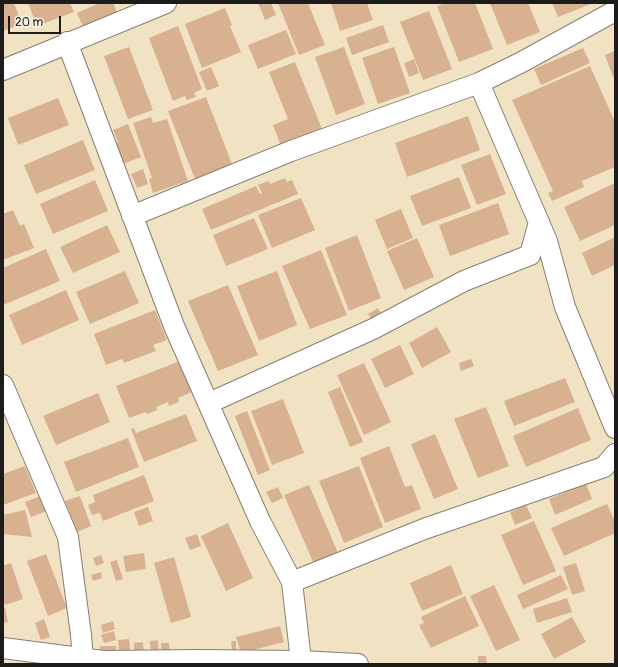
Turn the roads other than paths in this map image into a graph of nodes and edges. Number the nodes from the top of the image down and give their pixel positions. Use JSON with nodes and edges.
{"nodes":[{"id":1,"x":166,"y":3,"type":"edge"},
{"id":2,"x":615,"y":11,"type":"edge"},
{"id":3,"x":67,"y":42,"type":"junction"},
{"id":4,"x":3,"y":70,"type":"edge"},
{"id":5,"x":479,"y":83,"type":"junction"},
{"id":6,"x":132,"y":216,"type":"junction"},
{"id":7,"x":539,"y":222,"type":"junction"},
{"id":8,"x":3,"y":386,"type":"edge"},
{"id":9,"x":209,"y":403,"type":"junction"},
{"id":10,"x":615,"y":428,"type":"edge"},
{"id":11,"x":615,"y":454,"type":"edge"},
{"id":12,"x":292,"y":582,"type":"junction"},
{"id":13,"x":3,"y":648,"type":"edge"},
{"id":14,"x":83,"y":660,"type":"junction"},
{"id":15,"x":301,"y":661,"type":"junction"},
{"id":16,"x":200,"y":662,"type":"edge"},
{"id":17,"x":338,"y":664,"type":"edge"},
{"id":18,"x":358,"y":664,"type":"edge"}],
"edges":[{"from":1,"to":3,"type":"street"},
{"from":2,"to":5,"type":"street"},
{"from":3,"to":4,"type":"street"},
{"from":3,"to":6,"type":"street"},
{"from":5,"to":6,"type":"street"},
{"from":5,"to":7,"type":"street"},
{"from":6,"to":9,"type":"street"},
{"from":7,"to":9,"type":"street"},
{"from":7,"to":10,"type":"street"},
{"from":8,"to":14,"type":"street"},
{"from":9,"to":12,"type":"street"},
{"from":11,"to":12,"type":"street"},
{"from":12,"to":15,"type":"street"},
{"from":13,"to":14,"type":"street"},
{"from":14,"to":16,"type":"street"},
{"from":15,"to":16,"type":"street"},
{"from":15,"to":17,"type":"street"},
{"from":17,"to":18,"type":"street"}]}
